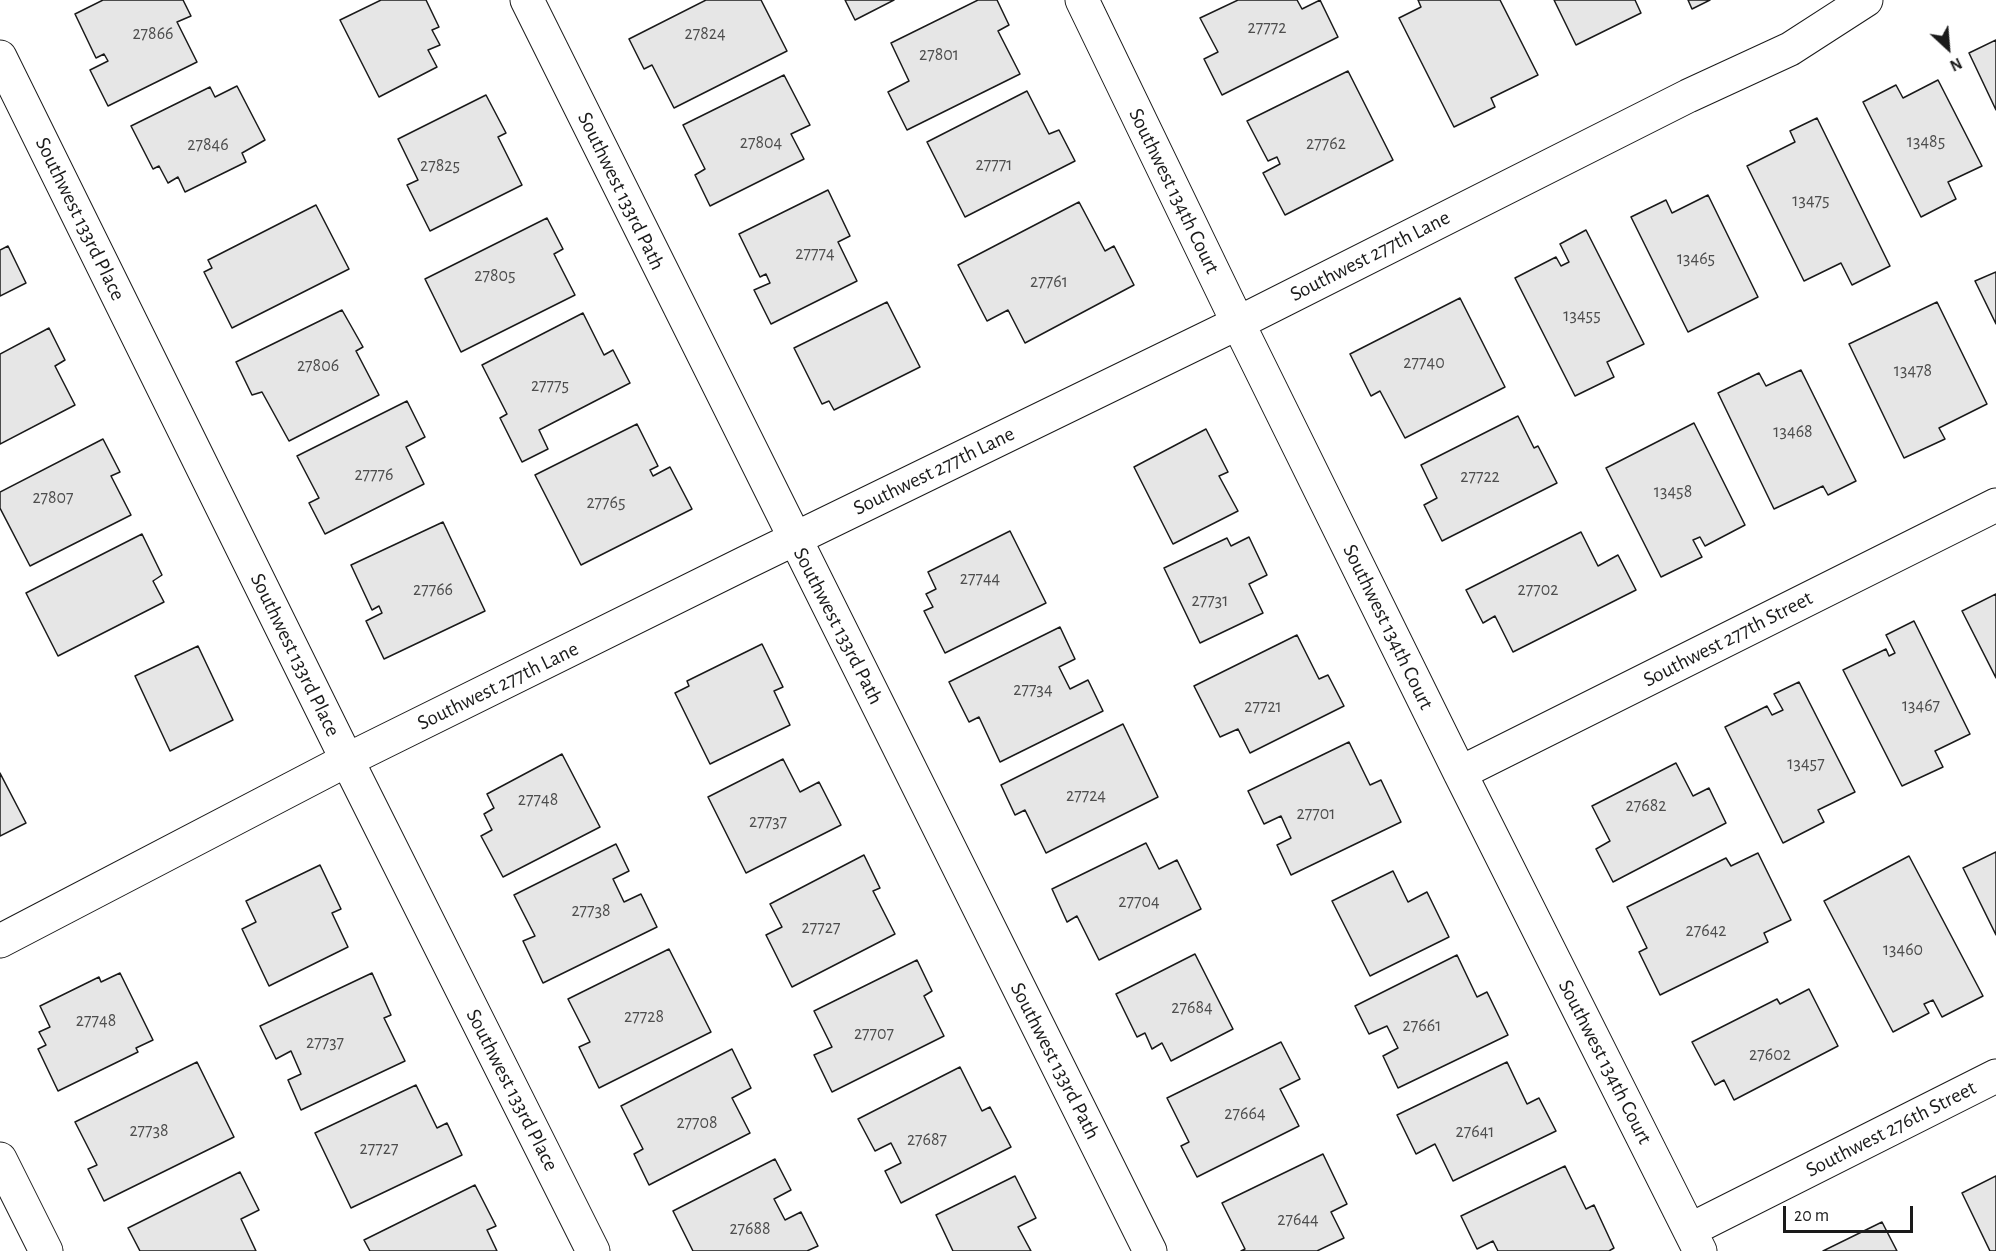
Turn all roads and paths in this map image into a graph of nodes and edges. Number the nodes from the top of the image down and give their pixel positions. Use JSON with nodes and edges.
{"nodes":[{"id":1,"x":527,"y":0,"type":"edge"},
{"id":2,"x":1082,"y":0,"type":"edge"},
{"id":3,"x":1866,"y":0,"type":"edge"},
{"id":4,"x":0,"y":57,"type":"edge"},
{"id":5,"x":1238,"y":323,"type":"junction"},
{"id":6,"x":1996,"y":505,"type":"edge"},
{"id":7,"x":794,"y":539,"type":"junction"},
{"id":8,"x":346,"y":760,"type":"junction"},
{"id":9,"x":1460,"y":773,"type":"junction"},
{"id":10,"x":0,"y":941,"type":"edge"},
{"id":11,"x":1996,"y":1076,"type":"edge"},
{"id":12,"x":0,"y":1159,"type":"edge"},
{"id":13,"x":1695,"y":1240,"type":"edge"},
{"id":14,"x":46,"y":1251,"type":"edge"},
{"id":15,"x":593,"y":1251,"type":"edge"},
{"id":16,"x":1150,"y":1251,"type":"edge"}],
"edges":[{"from":1,"to":7,"type":"street","name":"Southwest 133rd Path"},
{"from":2,"to":5,"type":"street","name":"Southwest 134th Court"},
{"from":3,"to":5,"type":"street","name":"Southwest 277th Lane"},
{"from":4,"to":8,"type":"street","name":"Southwest 133rd Place"},
{"from":5,"to":7,"type":"street","name":"Southwest 277th Lane"},
{"from":5,"to":9,"type":"street","name":"Southwest 134th Court"},
{"from":6,"to":9,"type":"street","name":"Southwest 277th Street"},
{"from":7,"to":8,"type":"street","name":"Southwest 277th Lane"},
{"from":7,"to":16,"type":"street","name":"Southwest 133rd Path"},
{"from":8,"to":10,"type":"street","name":"Southwest 277th Lane"},
{"from":8,"to":15,"type":"street","name":"Southwest 133rd Place"},
{"from":9,"to":13,"type":"street","name":"Southwest 134th Court"},
{"from":11,"to":13,"type":"street","name":"Southwest 276th Street"},
{"from":12,"to":14,"type":"street"}]}
